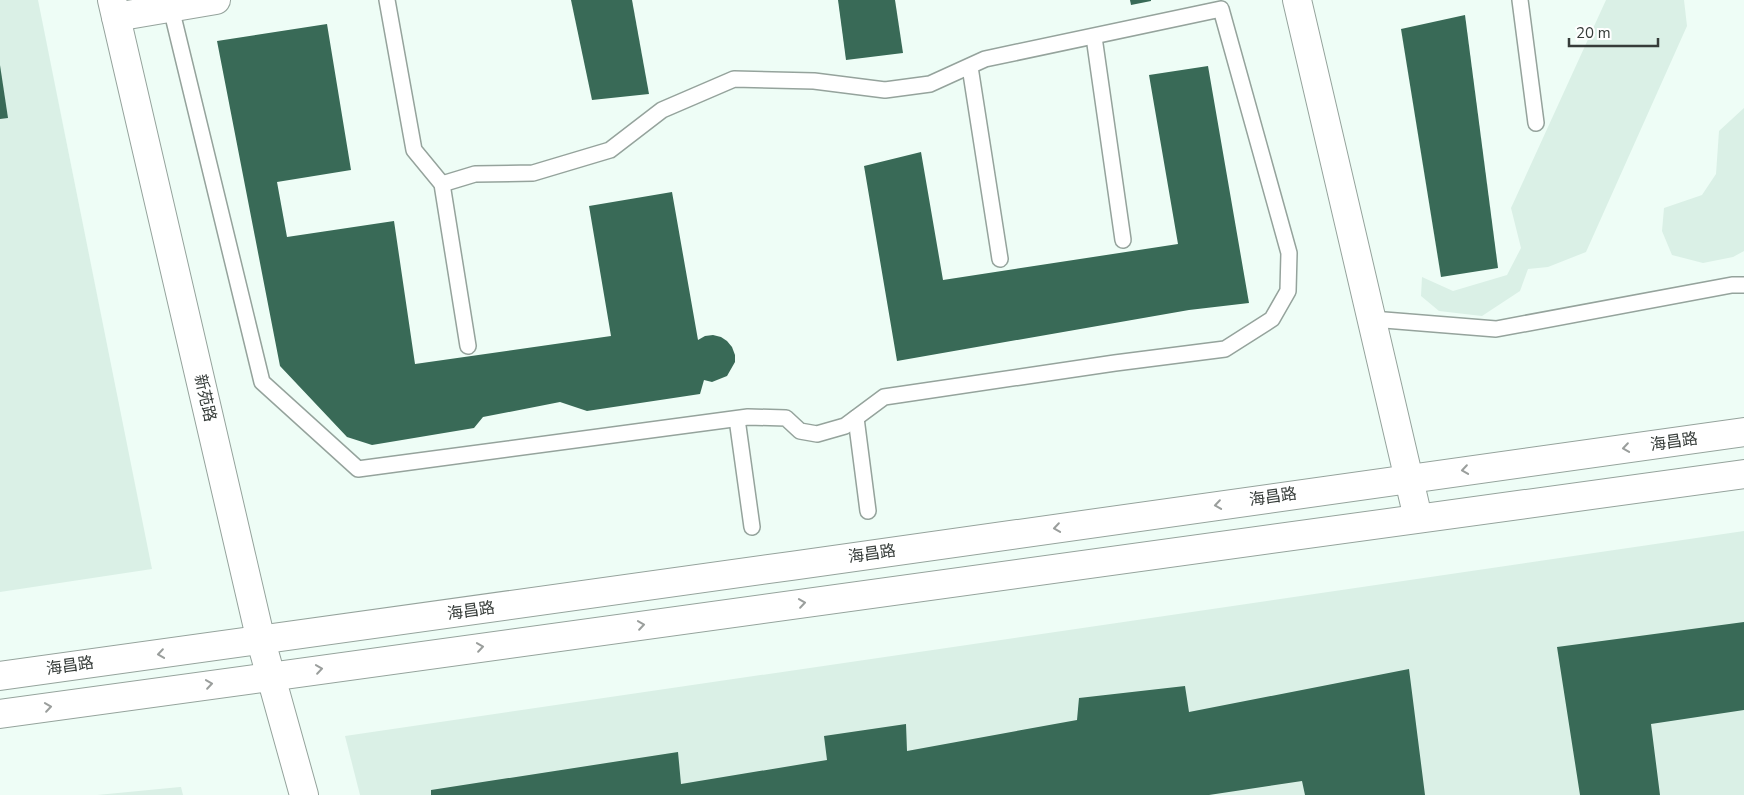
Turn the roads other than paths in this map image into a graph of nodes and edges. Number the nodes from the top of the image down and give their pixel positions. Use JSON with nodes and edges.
{"nodes":[{"id":1,"x":216,"y":0,"type":"edge"},
{"id":2,"x":387,"y":0,"type":"edge"},
{"id":3,"x":1520,"y":0,"type":"edge"},
{"id":4,"x":1301,"y":1,"type":"edge"},
{"id":5,"x":114,"y":8,"type":"edge"},
{"id":6,"x":171,"y":8,"type":"junction"},
{"id":7,"x":1094,"y":37,"type":"junction"},
{"id":8,"x":970,"y":67,"type":"junction"},
{"id":9,"x":1536,"y":123,"type":"dead end"},
{"id":10,"x":442,"y":184,"type":"junction"},
{"id":11,"x":1123,"y":240,"type":"dead end"},
{"id":12,"x":1000,"y":258,"type":"dead end"},
{"id":13,"x":1744,"y":285,"type":"edge"},
{"id":14,"x":1372,"y":319,"type":"junction"},
{"id":15,"x":468,"y":346,"type":"dead end"},
{"id":16,"x":737,"y":418,"type":"junction"},
{"id":17,"x":856,"y":418,"type":"junction"},
{"id":18,"x":1744,"y":432,"type":"edge"},
{"id":19,"x":1744,"y":474,"type":"edge"},
{"id":20,"x":1410,"y":478,"type":"junction"},
{"id":21,"x":868,"y":511,"type":"dead end"},
{"id":22,"x":1418,"y":518,"type":"junction"},
{"id":23,"x":752,"y":527,"type":"dead end"},
{"id":24,"x":261,"y":641,"type":"junction"},
{"id":25,"x":0,"y":676,"type":"edge"},
{"id":26,"x":270,"y":676,"type":"junction"},
{"id":27,"x":0,"y":714,"type":"edge"},
{"id":28,"x":304,"y":795,"type":"edge"}],
"edges":[{"from":1,"to":6,"type":"main road"},
{"from":2,"to":10,"type":"lane"},
{"from":3,"to":9,"type":"lane"},
{"from":4,"to":14,"type":"main road"},
{"from":5,"to":6,"type":"main road"},
{"from":5,"to":24,"type":"main road","name":"新苑路"},
{"from":6,"to":16,"type":"lane"},
{"from":7,"to":8,"type":"lane"},
{"from":7,"to":11,"type":"lane"},
{"from":7,"to":17,"type":"lane"},
{"from":8,"to":10,"type":"lane"},
{"from":8,"to":12,"type":"lane"},
{"from":10,"to":15,"type":"lane"},
{"from":13,"to":14,"type":"lane"},
{"from":14,"to":20,"type":"main road"},
{"from":16,"to":17,"type":"lane"},
{"from":16,"to":23,"type":"lane"},
{"from":17,"to":21,"type":"lane"},
{"from":18,"to":20,"type":"main road","name":"海昌路","one_way":true},
{"from":19,"to":22,"type":"main road"},
{"from":20,"to":22,"type":"main road"},
{"from":20,"to":24,"type":"main road","name":"海昌路","one_way":true},
{"from":26,"to":22,"type":"main road","one_way":true},
{"from":24,"to":25,"type":"main road","name":"海昌路","one_way":true},
{"from":24,"to":26,"type":"main road","name":"新苑路"},
{"from":27,"to":26,"type":"main road","one_way":true},
{"from":26,"to":28,"type":"main road","name":"新苑路"}]}
